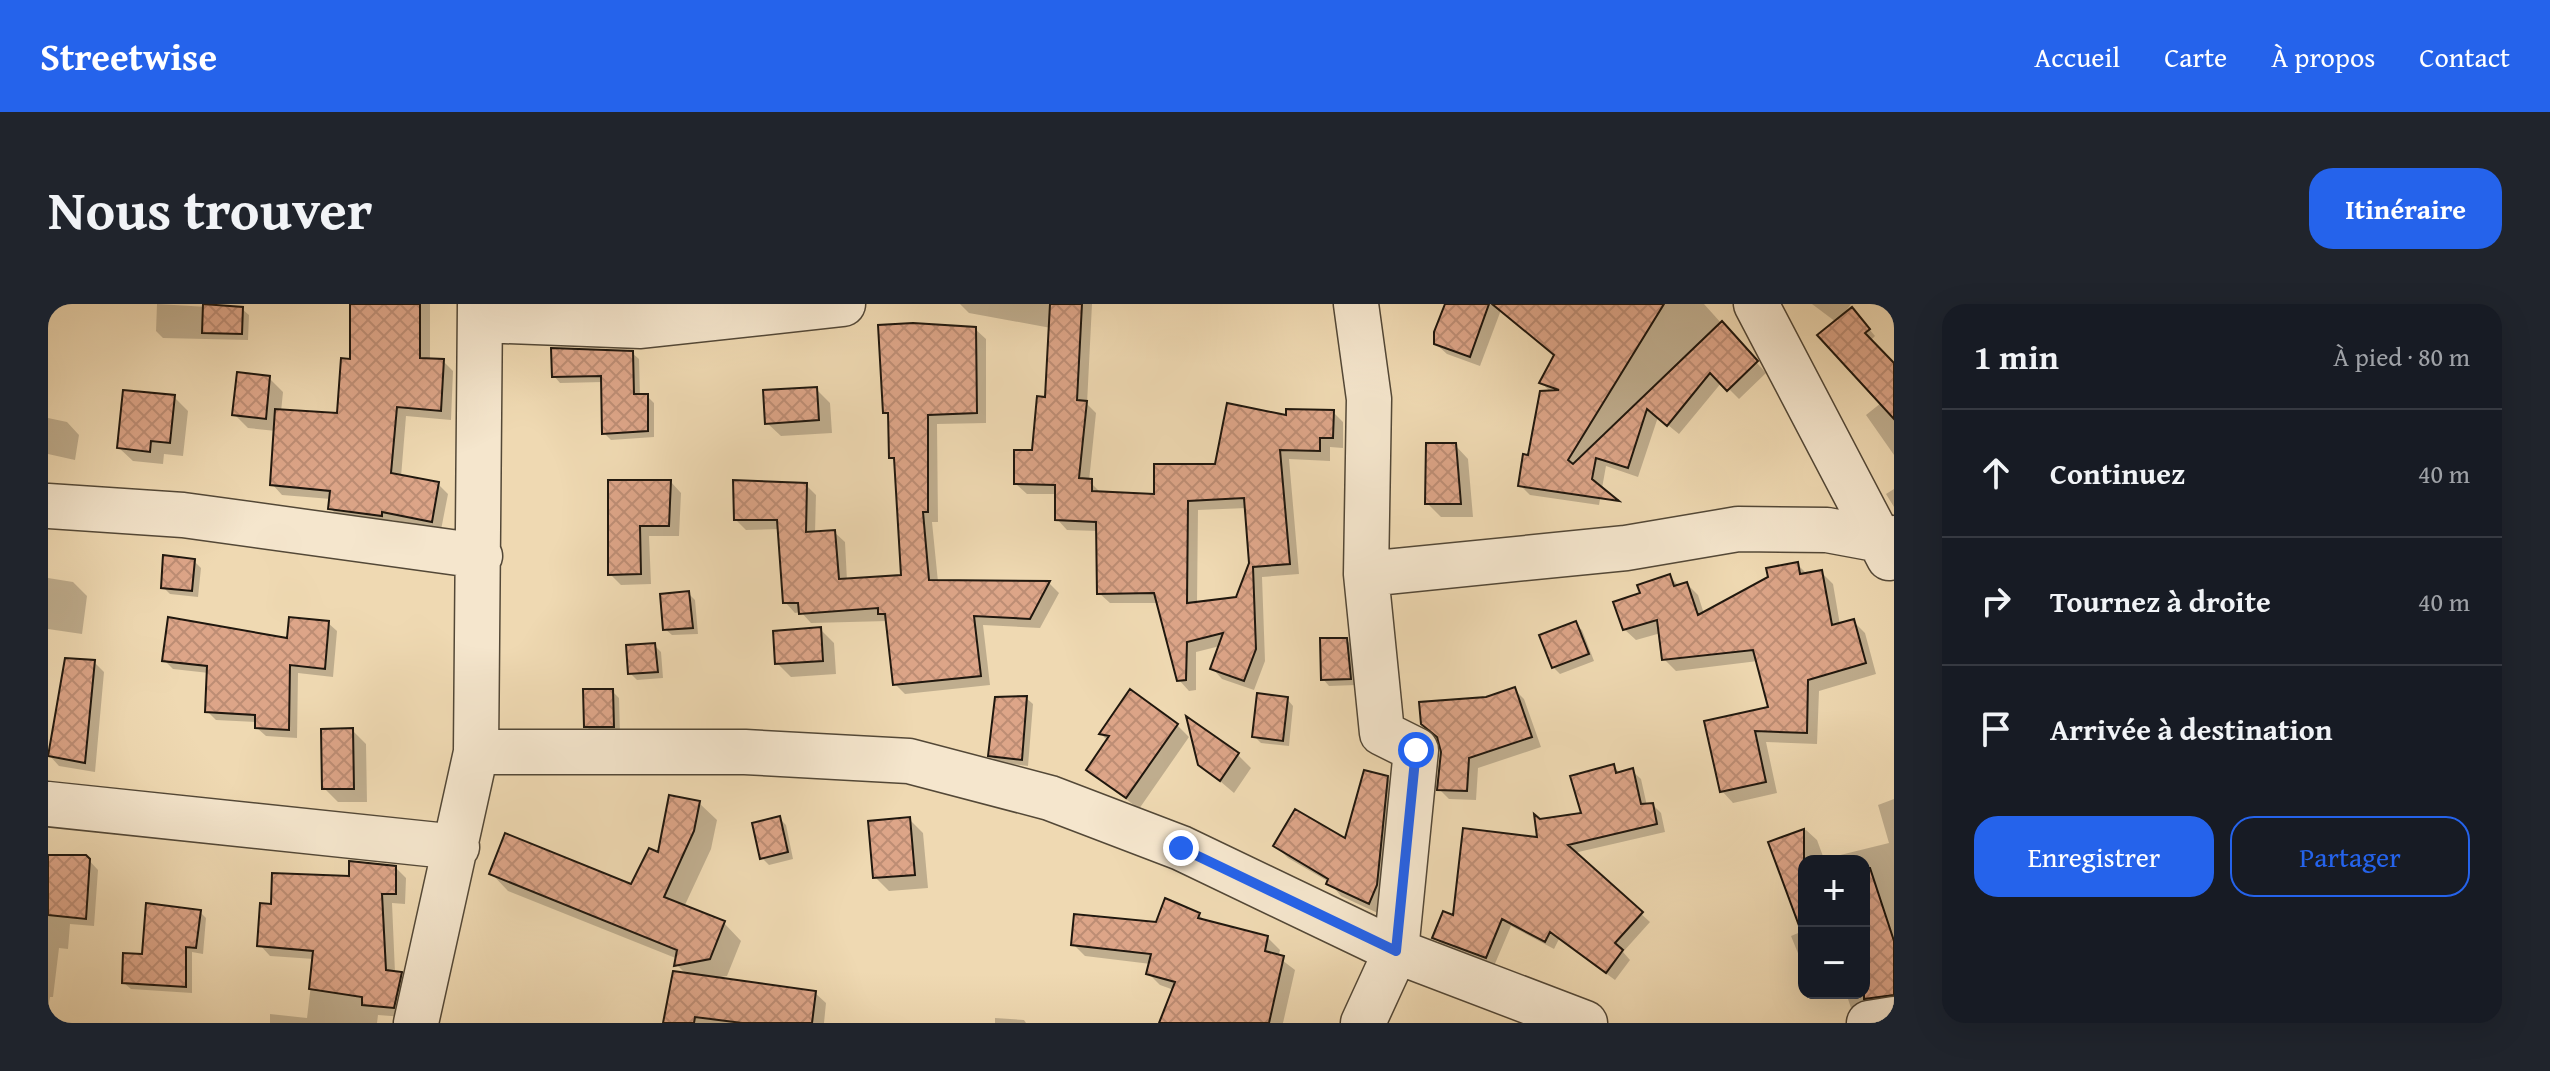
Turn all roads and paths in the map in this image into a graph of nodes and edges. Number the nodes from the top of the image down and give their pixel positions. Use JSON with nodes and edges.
{"nodes":[{"id":1,"x":843,"y":304,"type":"edge"},
{"id":2,"x":1356,"y":304,"type":"edge"},
{"id":3,"x":1756,"y":304,"type":"edge"},
{"id":4,"x":480,"y":312,"type":"edge"},
{"id":5,"x":48,"y":506,"type":"edge"},
{"id":6,"x":1890,"y":549,"type":"edge"},
{"id":7,"x":480,"y":556,"type":"junction"},
{"id":8,"x":1366,"y":574,"type":"junction"},
{"id":9,"x":476,"y":752,"type":"junction"},
{"id":10,"x":48,"y":804,"type":"edge"},
{"id":11,"x":457,"y":847,"type":"junction"},
{"id":12,"x":1396,"y":951,"type":"junction"},
{"id":13,"x":1894,"y":1019,"type":"edge"},
{"id":14,"x":416,"y":1023,"type":"edge"},
{"id":15,"x":1363,"y":1023,"type":"edge"},
{"id":16,"x":1585,"y":1023,"type":"edge"},
{"id":17,"x":1869,"y":1023,"type":"edge"}],
"edges":[{"from":1,"to":4,"type":"street"},
{"from":2,"to":8,"type":"street"},
{"from":3,"to":6,"type":"street"},
{"from":4,"to":7,"type":"street"},
{"from":5,"to":7,"type":"street"},
{"from":6,"to":8,"type":"street"},
{"from":7,"to":9,"type":"street"},
{"from":8,"to":12,"type":"street"},
{"from":9,"to":11,"type":"street"},
{"from":9,"to":12,"type":"street"},
{"from":10,"to":11,"type":"street"},
{"from":11,"to":14,"type":"street"},
{"from":12,"to":15,"type":"street"},
{"from":12,"to":16,"type":"street"},
{"from":13,"to":17,"type":"street"}]}
